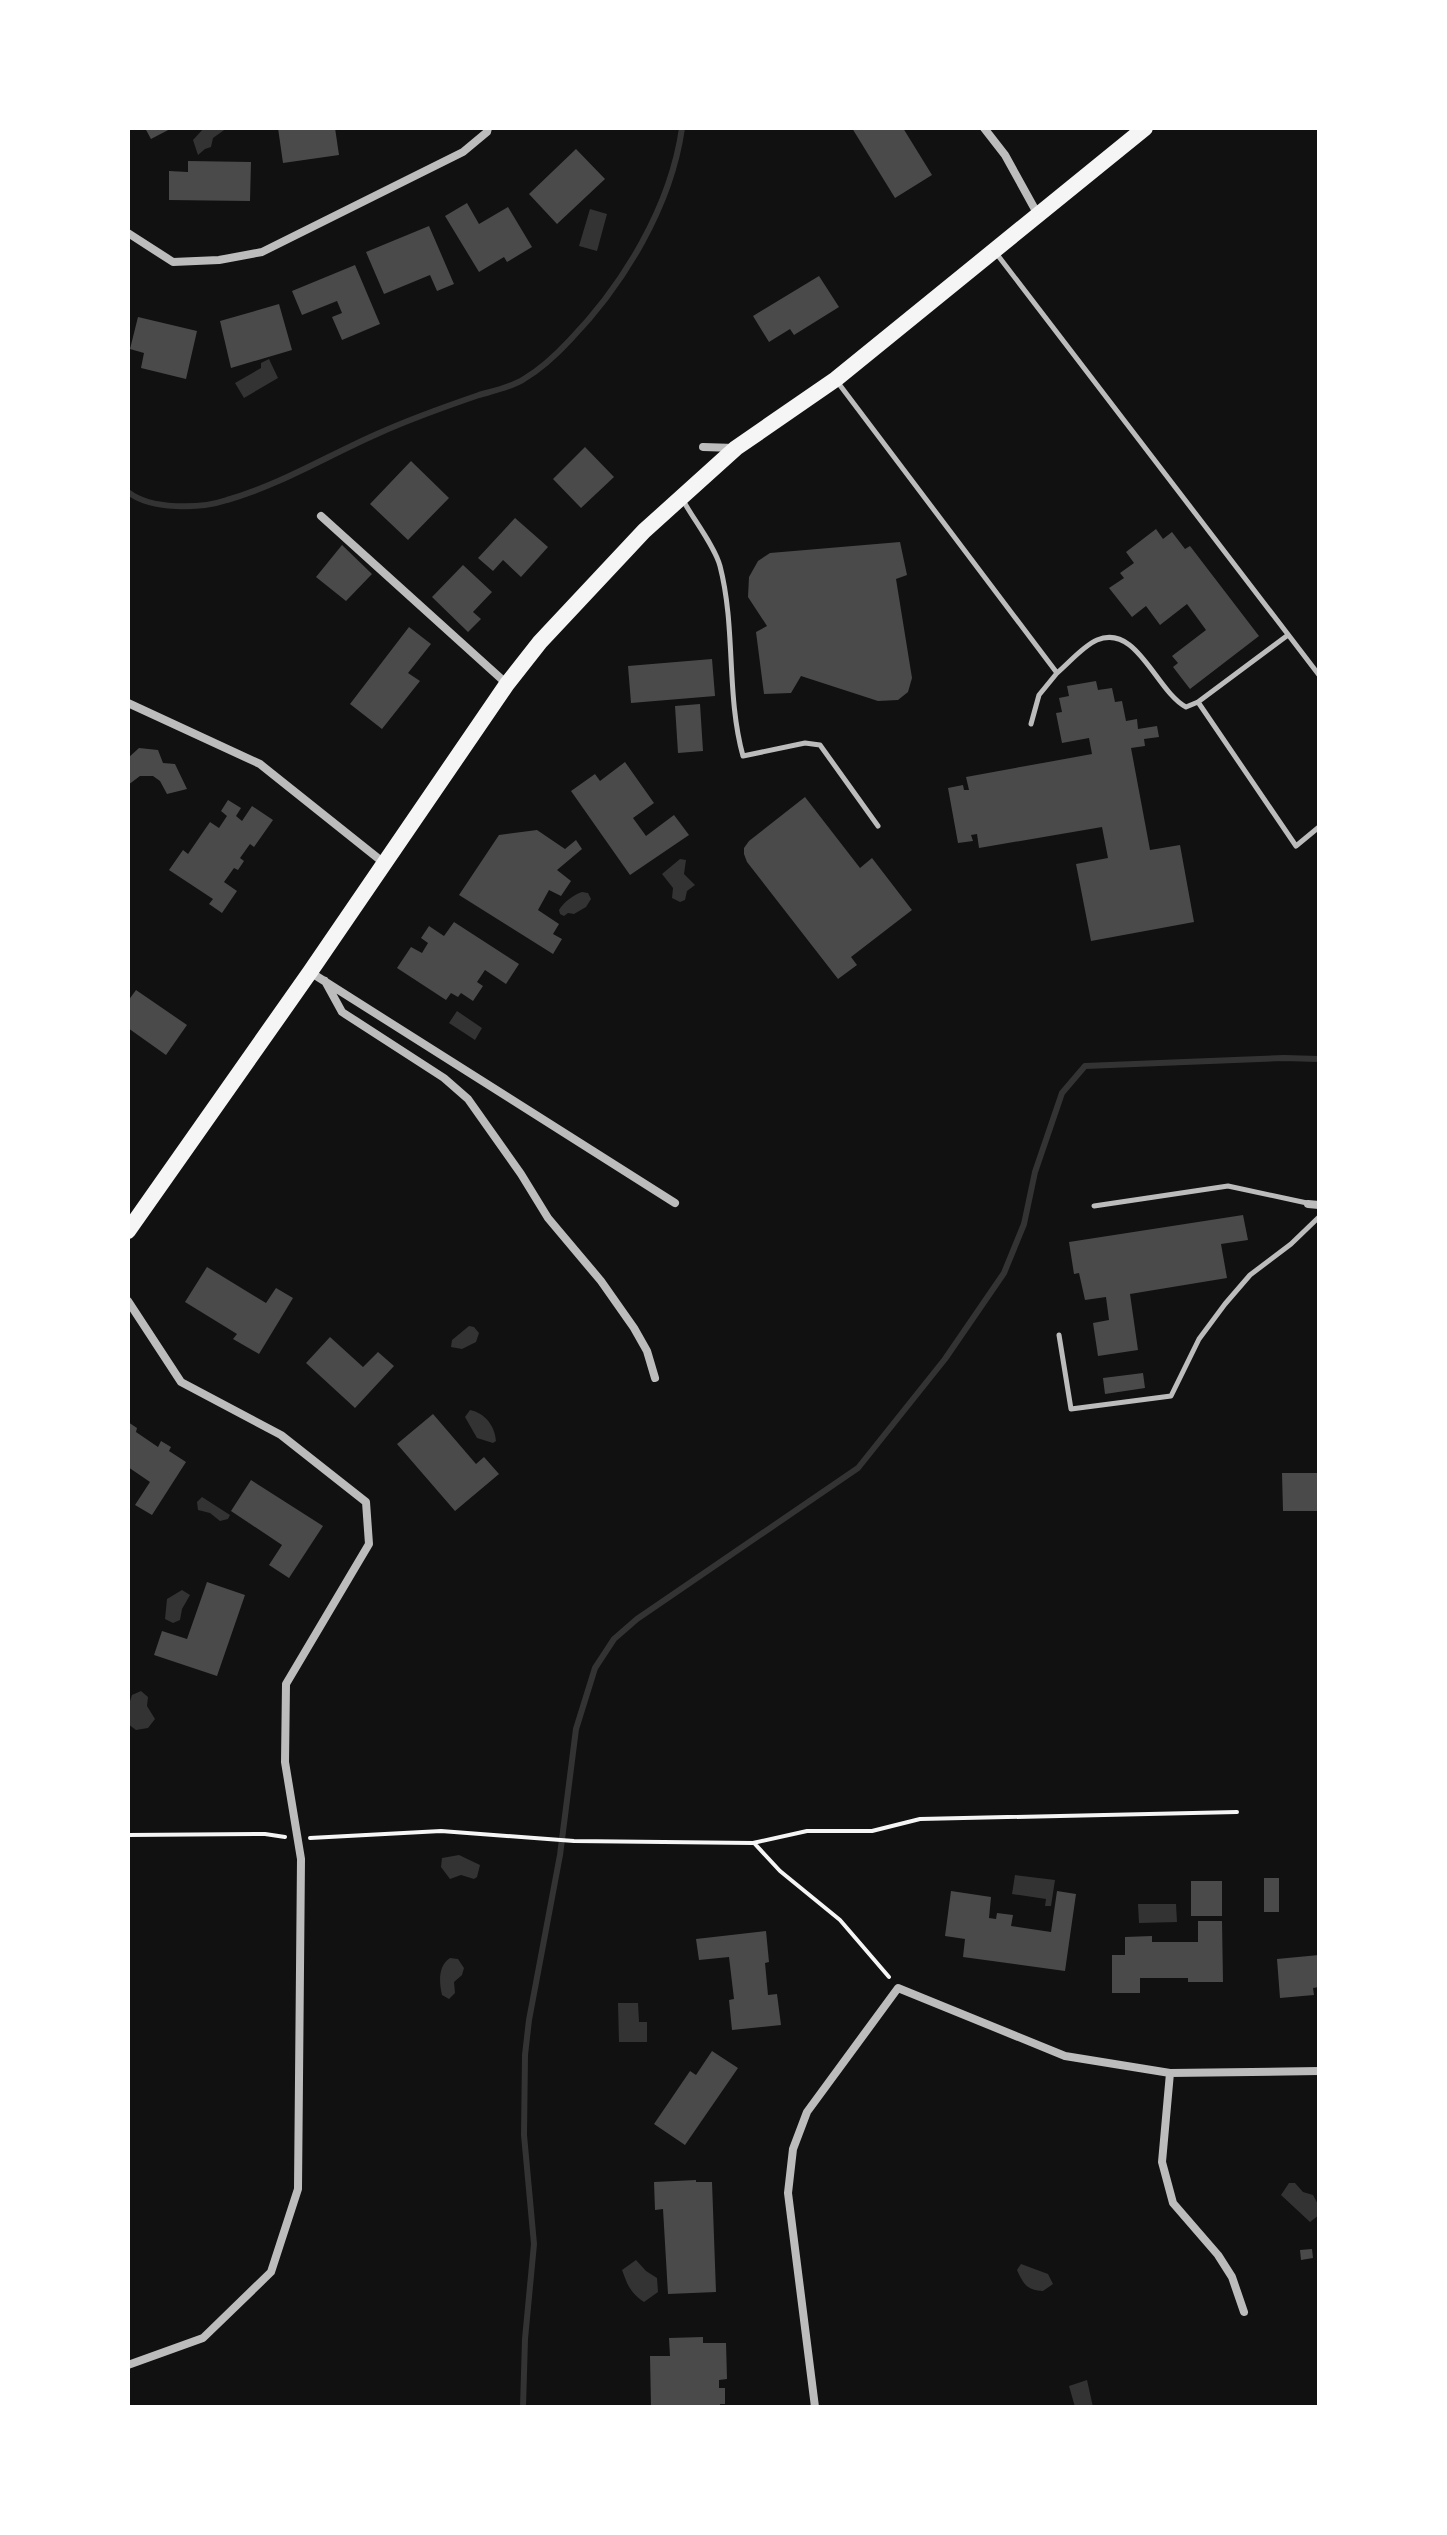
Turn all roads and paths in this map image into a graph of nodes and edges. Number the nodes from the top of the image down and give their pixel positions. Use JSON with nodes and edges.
{"nodes":[{"id":1,"x":488,"y":128,"type":"edge"},
{"id":2,"x":984,"y":128,"type":"edge"},
{"id":3,"x":1145,"y":128,"type":"edge"},
{"id":4,"x":1037,"y":213,"type":"junction"},
{"id":5,"x":128,"y":233,"type":"edge"},
{"id":6,"x":993,"y":249,"type":"junction"},
{"id":7,"x":836,"y":379,"type":"junction"},
{"id":8,"x":703,"y":447,"type":"dead end"},
{"id":9,"x":736,"y":448,"type":"junction"},
{"id":10,"x":681,"y":498,"type":"junction"},
{"id":11,"x":321,"y":516,"type":"dead end"},
{"id":12,"x":1288,"y":635,"type":"junction"},
{"id":13,"x":1057,"y":673,"type":"junction"},
{"id":14,"x":1319,"y":675,"type":"edge"},
{"id":15,"x":507,"y":684,"type":"junction"},
{"id":16,"x":1198,"y":702,"type":"junction"},
{"id":17,"x":128,"y":703,"type":"edge"},
{"id":18,"x":1031,"y":724,"type":"dead end"},
{"id":19,"x":878,"y":826,"type":"dead end"},
{"id":20,"x":1319,"y":827,"type":"edge"},
{"id":21,"x":385,"y":864,"type":"junction"},
{"id":22,"x":310,"y":972,"type":"junction"},
{"id":23,"x":325,"y":981,"type":"junction"},
{"id":24,"x":675,"y":1203,"type":"dead end"},
{"id":25,"x":1308,"y":1204,"type":"joint"},
{"id":26,"x":1319,"y":1205,"type":"edge"},
{"id":27,"x":1094,"y":1206,"type":"dead end"},
{"id":28,"x":134,"y":1211,"type":"edge"},
{"id":29,"x":1319,"y":1217,"type":"edge"},
{"id":30,"x":128,"y":1231,"type":"edge"},
{"id":31,"x":128,"y":1301,"type":"edge"},
{"id":32,"x":1059,"y":1335,"type":"dead end"},
{"id":33,"x":655,"y":1378,"type":"dead end"},
{"id":34,"x":1237,"y":1812,"type":"dead end"},
{"id":35,"x":128,"y":1835,"type":"edge"},
{"id":36,"x":298,"y":1838,"type":"junction"},
{"id":37,"x":753,"y":1843,"type":"junction"},
{"id":38,"x":898,"y":1988,"type":"junction"},
{"id":39,"x":1319,"y":2071,"type":"edge"},
{"id":40,"x":1170,"y":2073,"type":"junction"},
{"id":41,"x":1244,"y":2312,"type":"dead end"},
{"id":42,"x":128,"y":2365,"type":"edge"},
{"id":43,"x":815,"y":2407,"type":"edge"}],
"edges":[{"from":1,"to":5,"type":"street"},
{"from":2,"to":4,"type":"street"},
{"from":3,"to":4,"type":"main road"},
{"from":4,"to":6,"type":"main road"},
{"from":6,"to":7,"type":"main road"},
{"from":6,"to":12,"type":"lane"},
{"from":7,"to":9,"type":"main road"},
{"from":7,"to":13,"type":"lane"},
{"from":8,"to":9,"type":"street"},
{"from":9,"to":10,"type":"main road"},
{"from":10,"to":15,"type":"main road"},
{"from":10,"to":19,"type":"lane"},
{"from":11,"to":15,"type":"street"},
{"from":12,"to":14,"type":"lane"},
{"from":12,"to":16,"type":"lane"},
{"from":13,"to":16,"type":"lane"},
{"from":13,"to":18,"type":"lane"},
{"from":15,"to":21,"type":"main road"},
{"from":16,"to":20,"type":"lane"},
{"from":17,"to":21,"type":"street"},
{"from":21,"to":22,"type":"main road"},
{"from":22,"to":23,"type":"street"},
{"from":22,"to":28,"type":"main road"},
{"from":23,"to":24,"type":"street"},
{"from":23,"to":33,"type":"street"},
{"from":25,"to":26,"type":"street"},
{"from":25,"to":27,"type":"lane"},
{"from":28,"to":30,"type":"main road"},
{"from":29,"to":32,"type":"lane"},
{"from":31,"to":36,"type":"street"},
{"from":34,"to":37,"type":"path"},
{"from":35,"to":36,"type":"path"},
{"from":36,"to":37,"type":"path"},
{"from":36,"to":42,"type":"street"},
{"from":37,"to":38,"type":"path"},
{"from":38,"to":40,"type":"street"},
{"from":38,"to":43,"type":"street"},
{"from":39,"to":40,"type":"street"},
{"from":40,"to":41,"type":"street"}]}
